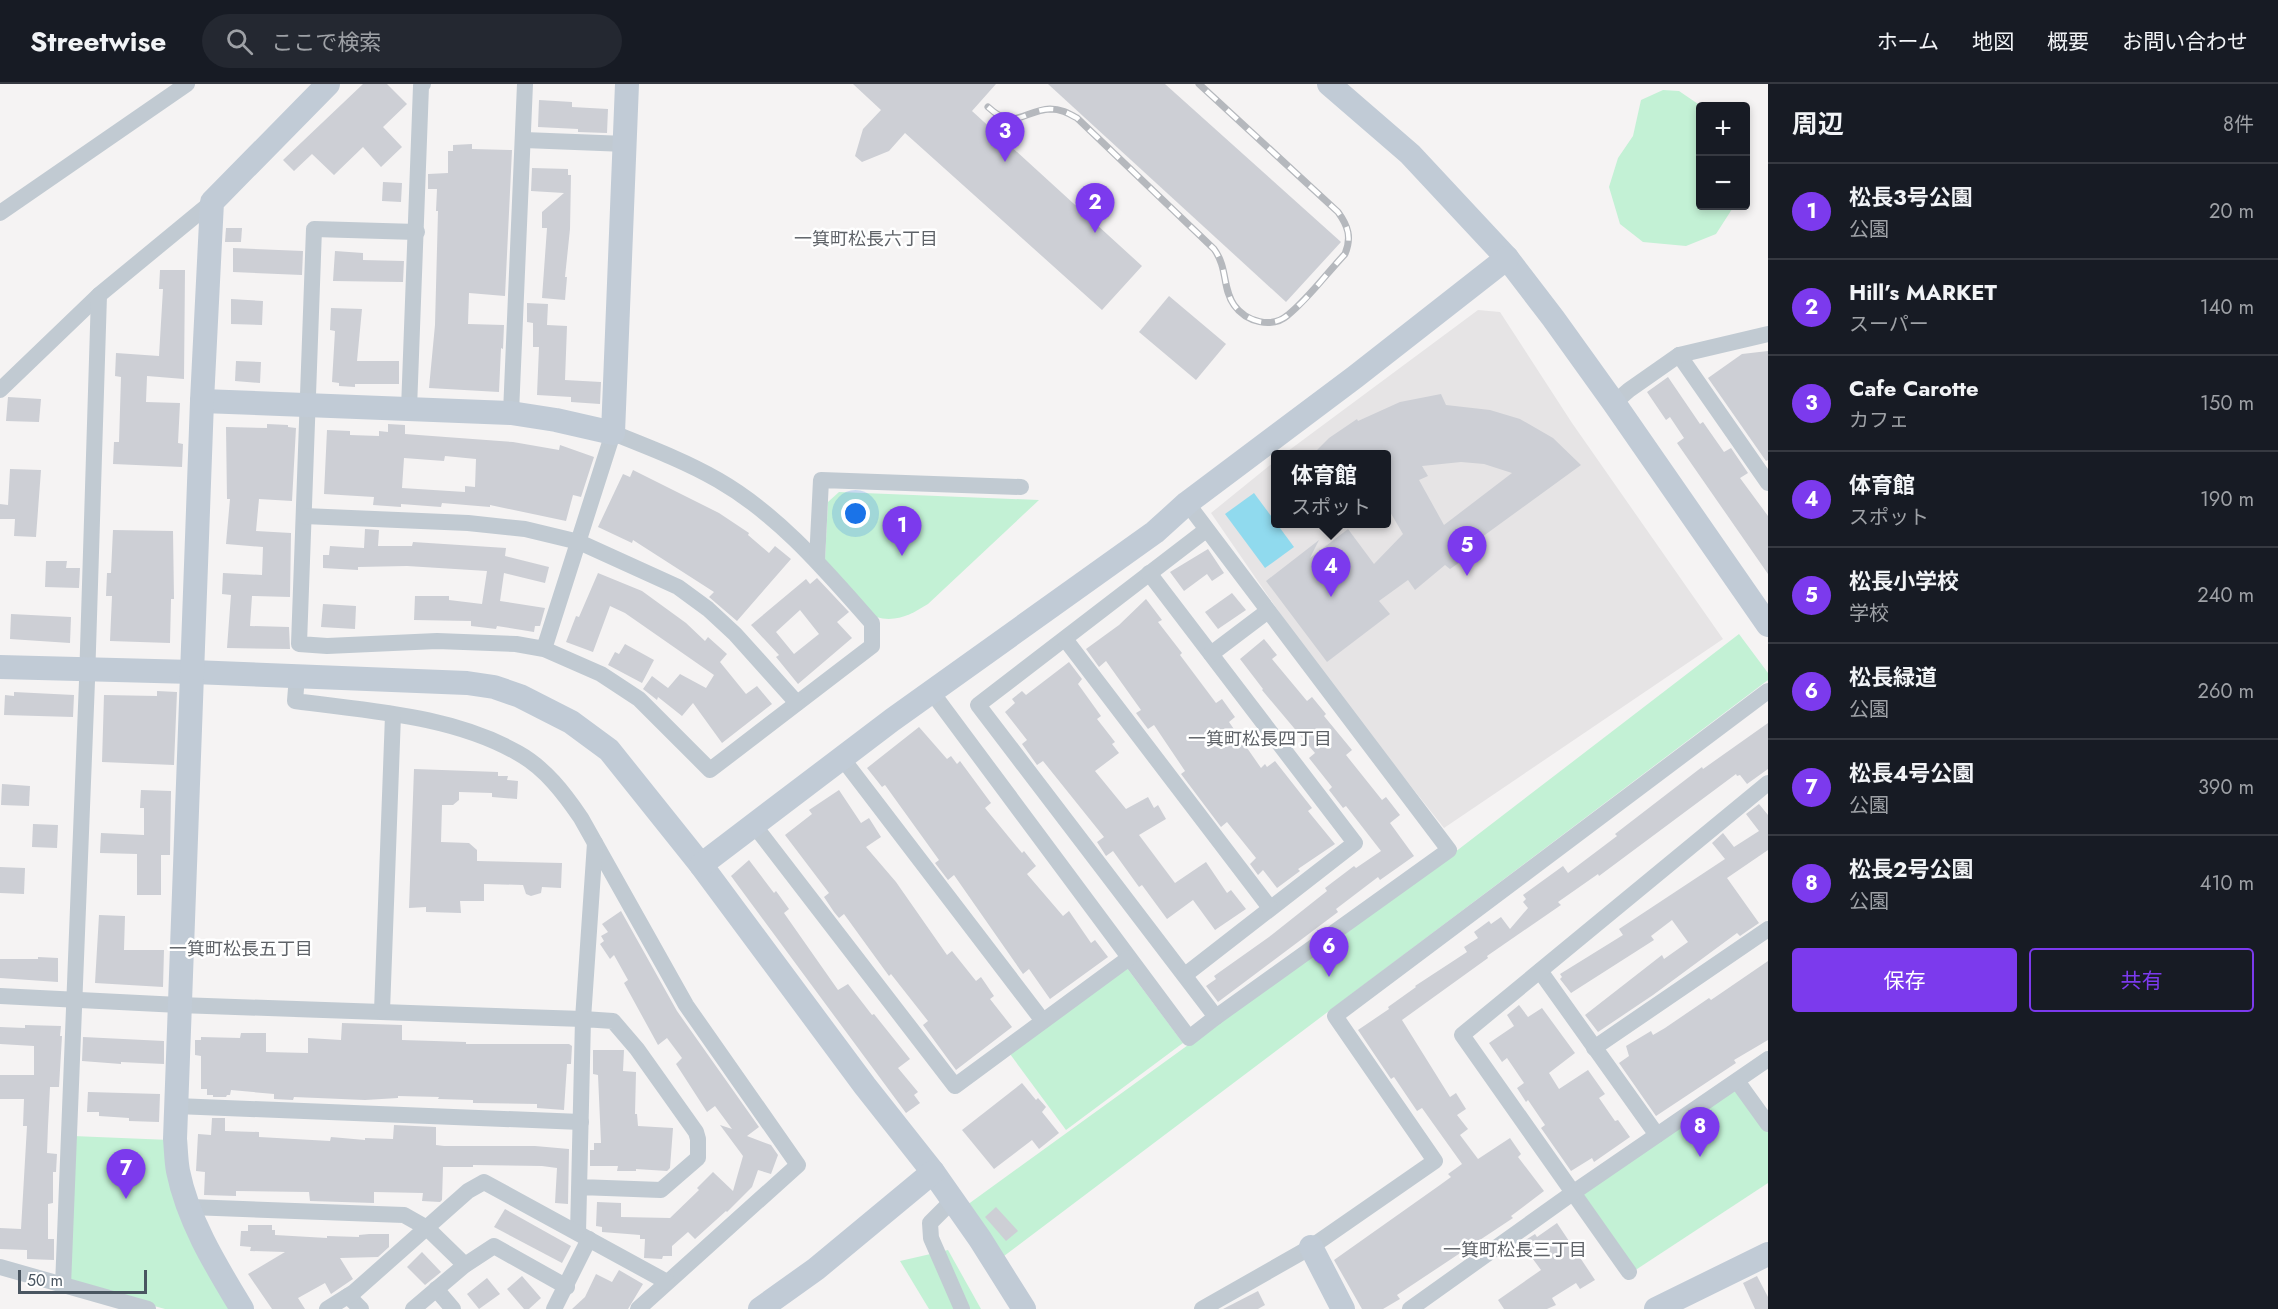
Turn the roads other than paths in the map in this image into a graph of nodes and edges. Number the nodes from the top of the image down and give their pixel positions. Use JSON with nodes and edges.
{"nodes":[{"id":1,"x":187,"y":84,"type":"edge"},
{"id":2,"x":328,"y":84,"type":"edge"},
{"id":3,"x":423,"y":84,"type":"edge"},
{"id":4,"x":525,"y":84,"type":"edge"},
{"id":5,"x":627,"y":84,"type":"edge"},
{"id":6,"x":1329,"y":84,"type":"edge"},
{"id":7,"x":524,"y":140,"type":"junction"},
{"id":8,"x":626,"y":144,"type":"junction"},
{"id":9,"x":212,"y":202,"type":"junction"},
{"id":10,"x":0,"y":213,"type":"edge"},
{"id":11,"x":417,"y":232,"type":"junction"},
{"id":12,"x":1507,"y":258,"type":"junction"},
{"id":13,"x":99,"y":294,"type":"junction"},
{"id":14,"x":1768,"y":334,"type":"edge"},
{"id":15,"x":1679,"y":355,"type":"junction"},
{"id":16,"x":0,"y":390,"type":"edge"},
{"id":17,"x":202,"y":401,"type":"junction"},
{"id":18,"x":309,"y":404,"type":"junction"},
{"id":19,"x":1614,"y":404,"type":"junction"},
{"id":20,"x":409,"y":409,"type":"junction"},
{"id":21,"x":512,"y":413,"type":"junction"},
{"id":22,"x":613,"y":433,"type":"junction"},
{"id":23,"x":1768,"y":483,"type":"edge"},
{"id":24,"x":1021,"y":487,"type":"dead end"},
{"id":25,"x":1187,"y":503,"type":"junction"},
{"id":26,"x":304,"y":516,"type":"junction"},
{"id":27,"x":1206,"y":530,"type":"junction"},
{"id":28,"x":579,"y":542,"type":"junction"},
{"id":29,"x":817,"y":561,"type":"junction"},
{"id":30,"x":1149,"y":573,"type":"junction"},
{"id":31,"x":1268,"y":610,"type":"junction"},
{"id":32,"x":1768,"y":625,"type":"edge"},
{"id":33,"x":1065,"y":639,"type":"junction"},
{"id":34,"x":544,"y":649,"type":"junction"},
{"id":35,"x":1211,"y":654,"type":"junction"},
{"id":36,"x":0,"y":668,"type":"edge"},
{"id":37,"x":87,"y":670,"type":"junction"},
{"id":38,"x":193,"y":672,"type":"junction"},
{"id":39,"x":297,"y":676,"type":"junction"},
{"id":40,"x":931,"y":691,"type":"junction"},
{"id":41,"x":1768,"y":691,"type":"edge"},
{"id":42,"x":797,"y":703,"type":"junction"},
{"id":43,"x":393,"y":715,"type":"junction"},
{"id":44,"x":842,"y":758,"type":"junction"},
{"id":45,"x":1768,"y":783,"type":"edge"},
{"id":46,"x":754,"y":825,"type":"junction"},
{"id":47,"x":595,"y":843,"type":"junction"},
{"id":48,"x":701,"y":865,"type":"junction"},
{"id":49,"x":1270,"y":908,"type":"junction"},
{"id":50,"x":1768,"y":929,"type":"edge"},
{"id":51,"x":1129,"y":958,"type":"junction"},
{"id":52,"x":1540,"y":971,"type":"junction"},
{"id":53,"x":1185,"y":975,"type":"junction"},
{"id":54,"x":0,"y":996,"type":"edge"},
{"id":55,"x":74,"y":1000,"type":"junction"},
{"id":56,"x":179,"y":1005,"type":"junction"},
{"id":57,"x":382,"y":1011,"type":"junction"},
{"id":58,"x":1216,"y":1017,"type":"junction"},
{"id":59,"x":583,"y":1020,"type":"junction"},
{"id":60,"x":1042,"y":1021,"type":"junction"},
{"id":61,"x":1594,"y":1048,"type":"junction"},
{"id":62,"x":1768,"y":1059,"type":"edge"},
{"id":63,"x":1737,"y":1081,"type":"junction"},
{"id":64,"x":176,"y":1106,"type":"junction"},
{"id":65,"x":581,"y":1122,"type":"junction"},
{"id":66,"x":1768,"y":1124,"type":"edge"},
{"id":67,"x":1657,"y":1135,"type":"junction"},
{"id":68,"x":933,"y":1172,"type":"junction"},
{"id":69,"x":579,"y":1187,"type":"junction"},
{"id":70,"x":1574,"y":1192,"type":"junction"},
{"id":71,"x":953,"y":1200,"type":"junction"},
{"id":72,"x":190,"y":1207,"type":"junction"},
{"id":73,"x":427,"y":1228,"type":"junction"},
{"id":74,"x":584,"y":1236,"type":"junction"},
{"id":75,"x":1311,"y":1247,"type":"junction"},
{"id":76,"x":1768,"y":1254,"type":"edge"},
{"id":77,"x":465,"y":1265,"type":"junction"},
{"id":78,"x":0,"y":1267,"type":"edge"},
{"id":79,"x":1629,"y":1272,"type":"dead end"},
{"id":80,"x":667,"y":1282,"type":"junction"},
{"id":81,"x":63,"y":1286,"type":"junction"},
{"id":82,"x":567,"y":1287,"type":"junction"},
{"id":83,"x":436,"y":1289,"type":"junction"},
{"id":84,"x":348,"y":1296,"type":"junction"},
{"id":85,"x":148,"y":1309,"type":"edge"},
{"id":86,"x":242,"y":1309,"type":"edge"},
{"id":87,"x":327,"y":1309,"type":"edge"},
{"id":88,"x":361,"y":1309,"type":"edge"},
{"id":89,"x":413,"y":1309,"type":"edge"},
{"id":90,"x":453,"y":1309,"type":"edge"},
{"id":91,"x":554,"y":1309,"type":"edge"},
{"id":92,"x":638,"y":1309,"type":"edge"},
{"id":93,"x":760,"y":1309,"type":"edge"},
{"id":94,"x":962,"y":1309,"type":"edge"},
{"id":95,"x":1024,"y":1309,"type":"edge"},
{"id":96,"x":1202,"y":1309,"type":"edge"},
{"id":97,"x":1343,"y":1309,"type":"edge"},
{"id":98,"x":1410,"y":1309,"type":"edge"},
{"id":99,"x":1656,"y":1309,"type":"edge"}],
"edges":[{"from":1,"to":10,"type":"street"},
{"from":2,"to":9,"type":"street"},
{"from":3,"to":11,"type":"street"},
{"from":4,"to":7,"type":"street"},
{"from":5,"to":8,"type":"street"},
{"from":6,"to":12,"type":"street"},
{"from":7,"to":8,"type":"street"},
{"from":7,"to":21,"type":"street"},
{"from":8,"to":22,"type":"street"},
{"from":9,"to":13,"type":"street"},
{"from":9,"to":17,"type":"street"},
{"from":11,"to":18,"type":"street"},
{"from":11,"to":20,"type":"street"},
{"from":12,"to":19,"type":"street"},
{"from":12,"to":25,"type":"street"},
{"from":13,"to":16,"type":"street"},
{"from":13,"to":37,"type":"street"},
{"from":14,"to":15,"type":"street"},
{"from":15,"to":19,"type":"street"},
{"from":15,"to":23,"type":"street"},
{"from":17,"to":18,"type":"street"},
{"from":17,"to":38,"type":"street"},
{"from":18,"to":20,"type":"street"},
{"from":18,"to":26,"type":"street"},
{"from":19,"to":32,"type":"street"},
{"from":20,"to":21,"type":"street"},
{"from":21,"to":22,"type":"street"},
{"from":22,"to":28,"type":"street"},
{"from":22,"to":29,"type":"street"},
{"from":24,"to":29,"type":"street"},
{"from":25,"to":27,"type":"street"},
{"from":25,"to":40,"type":"street"},
{"from":26,"to":28,"type":"street"},
{"from":26,"to":34,"type":"street"},
{"from":27,"to":30,"type":"street"},
{"from":27,"to":31,"type":"street"},
{"from":28,"to":34,"type":"street"},
{"from":28,"to":42,"type":"street"},
{"from":29,"to":42,"type":"street"},
{"from":30,"to":33,"type":"street"},
{"from":30,"to":35,"type":"street"},
{"from":31,"to":35,"type":"street"},
{"from":31,"to":58,"type":"street"},
{"from":33,"to":49,"type":"street"},
{"from":33,"to":53,"type":"street"},
{"from":34,"to":42,"type":"street"},
{"from":35,"to":49,"type":"street"},
{"from":36,"to":37,"type":"street"},
{"from":37,"to":38,"type":"street"},
{"from":37,"to":55,"type":"street"},
{"from":38,"to":39,"type":"street"},
{"from":38,"to":56,"type":"street"},
{"from":39,"to":43,"type":"street"},
{"from":39,"to":48,"type":"street"},
{"from":40,"to":44,"type":"street"},
{"from":40,"to":51,"type":"street"},
{"from":41,"to":75,"type":"street"},
{"from":43,"to":47,"type":"street"},
{"from":43,"to":57,"type":"street"},
{"from":44,"to":46,"type":"street"},
{"from":44,"to":60,"type":"street"},
{"from":45,"to":52,"type":"street"},
{"from":46,"to":48,"type":"street"},
{"from":46,"to":60,"type":"street"},
{"from":47,"to":59,"type":"street"},
{"from":47,"to":80,"type":"street"},
{"from":48,"to":68,"type":"street"},
{"from":49,"to":53,"type":"street"},
{"from":50,"to":61,"type":"street"},
{"from":51,"to":58,"type":"street"},
{"from":51,"to":60,"type":"street"},
{"from":52,"to":61,"type":"street"},
{"from":52,"to":70,"type":"street"},
{"from":53,"to":58,"type":"street"},
{"from":54,"to":55,"type":"street"},
{"from":55,"to":56,"type":"street"},
{"from":55,"to":81,"type":"street"},
{"from":56,"to":57,"type":"street"},
{"from":56,"to":64,"type":"street"},
{"from":57,"to":59,"type":"street"},
{"from":59,"to":65,"type":"street"},
{"from":59,"to":69,"type":"street"},
{"from":61,"to":67,"type":"street"},
{"from":62,"to":63,"type":"street"},
{"from":63,"to":66,"type":"street"},
{"from":63,"to":67,"type":"street"},
{"from":64,"to":65,"type":"street"},
{"from":64,"to":72,"type":"street"},
{"from":65,"to":69,"type":"street"},
{"from":67,"to":70,"type":"street"},
{"from":68,"to":71,"type":"street"},
{"from":68,"to":93,"type":"street"},
{"from":69,"to":74,"type":"street"},
{"from":70,"to":79,"type":"street"},
{"from":70,"to":98,"type":"street"},
{"from":71,"to":94,"type":"street"},
{"from":71,"to":95,"type":"street"},
{"from":72,"to":73,"type":"street"},
{"from":72,"to":86,"type":"street"},
{"from":73,"to":74,"type":"street"},
{"from":73,"to":77,"type":"street"},
{"from":73,"to":84,"type":"street"},
{"from":74,"to":80,"type":"street"},
{"from":74,"to":82,"type":"street"},
{"from":75,"to":96,"type":"street"},
{"from":75,"to":97,"type":"street"},
{"from":76,"to":99,"type":"street"},
{"from":77,"to":82,"type":"street"},
{"from":77,"to":83,"type":"street"},
{"from":78,"to":81,"type":"street"},
{"from":80,"to":92,"type":"street"},
{"from":81,"to":85,"type":"street"},
{"from":82,"to":91,"type":"street"},
{"from":83,"to":89,"type":"street"},
{"from":83,"to":90,"type":"street"},
{"from":84,"to":87,"type":"street"},
{"from":84,"to":88,"type":"street"}]}
